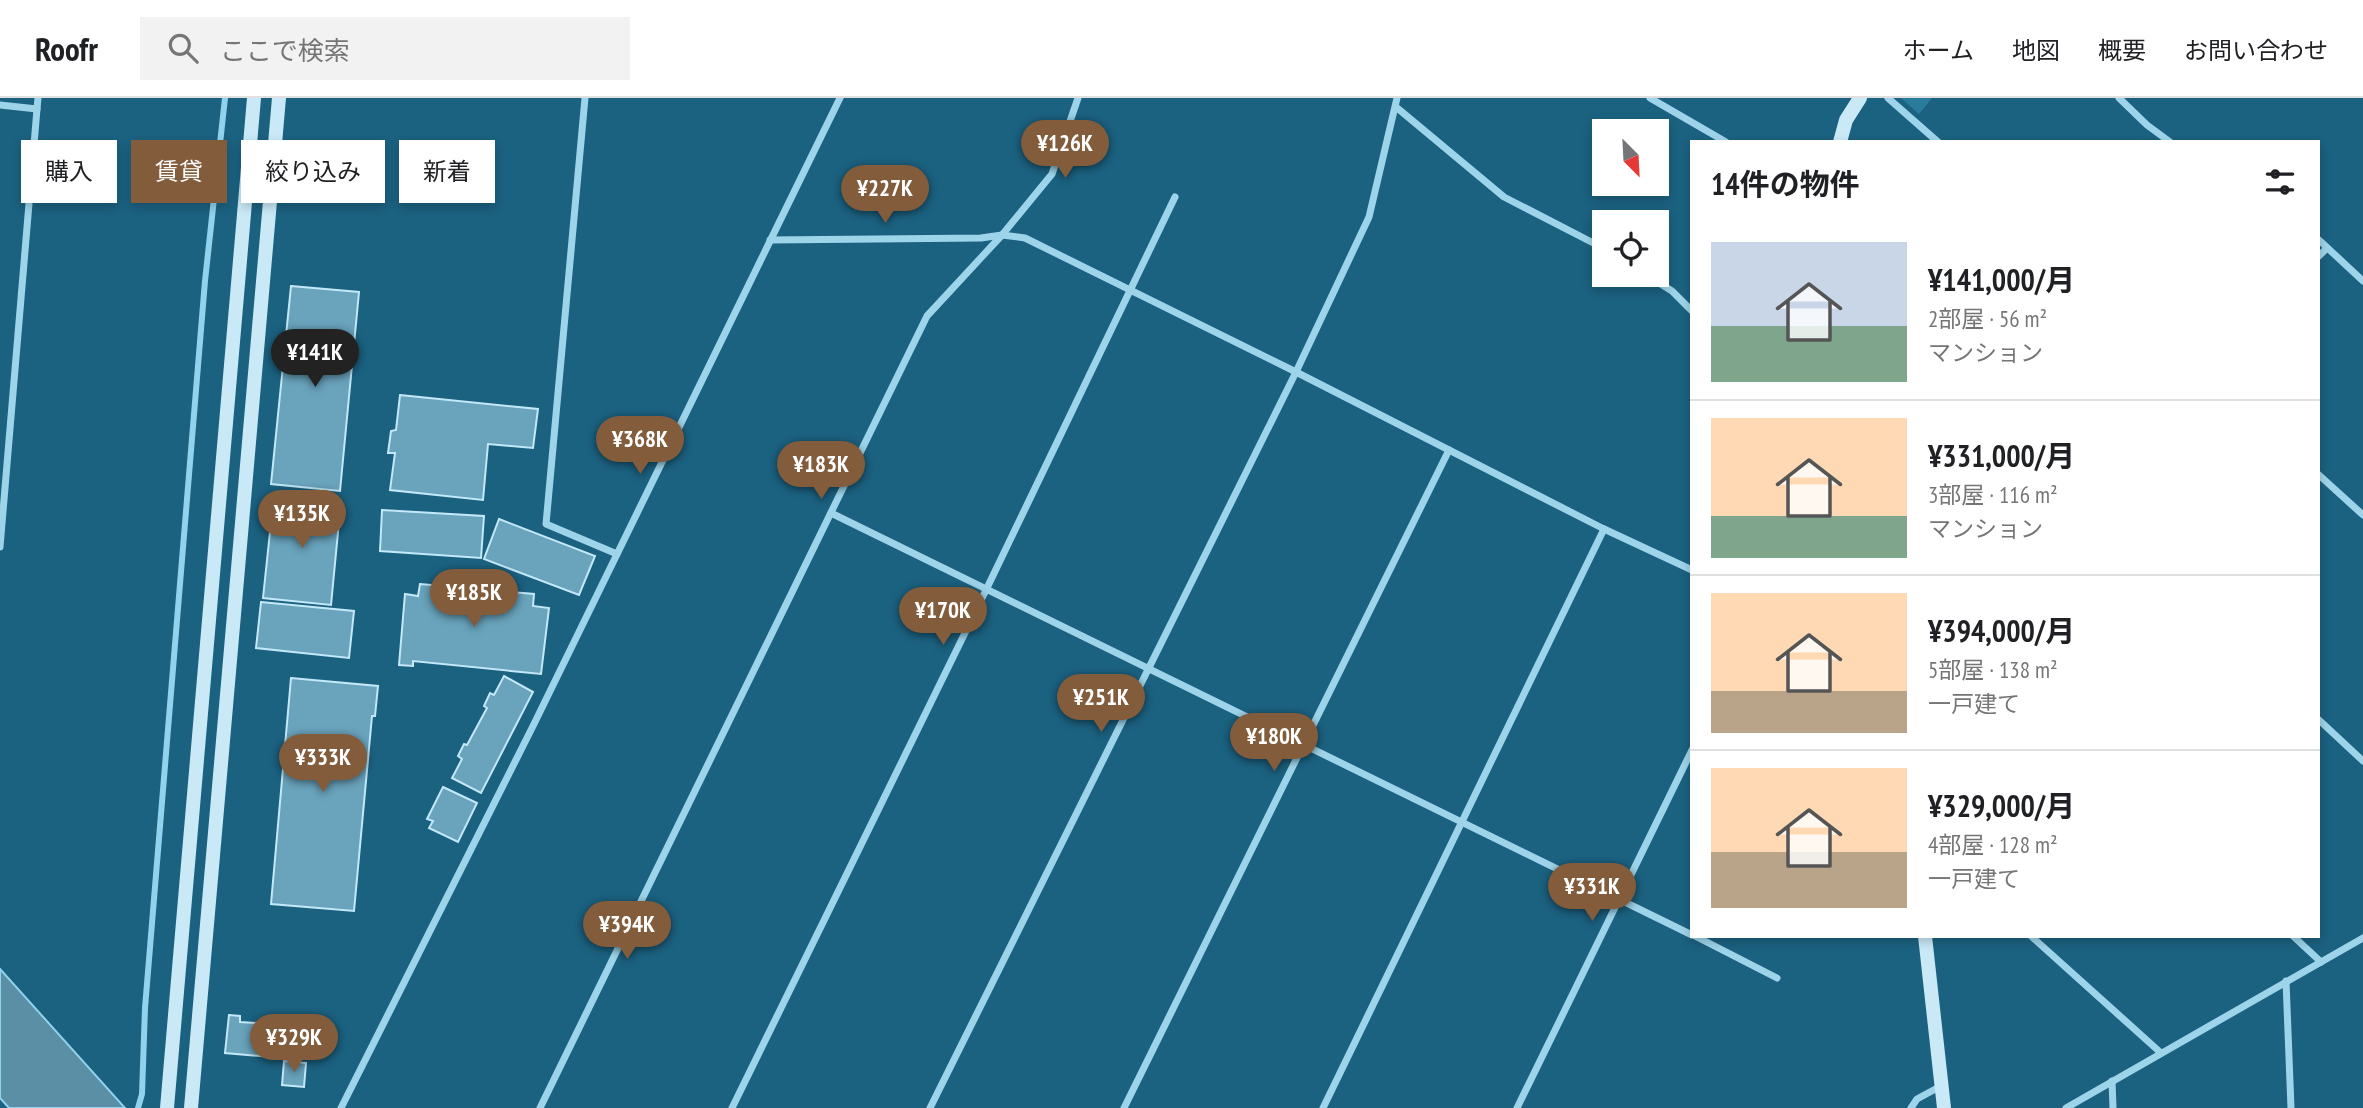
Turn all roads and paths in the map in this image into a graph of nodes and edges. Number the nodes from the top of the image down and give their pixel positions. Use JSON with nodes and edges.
{"nodes":[{"id":1,"x":38,"y":98,"type":"edge"},
{"id":2,"x":254,"y":98,"type":"edge"},
{"id":3,"x":279,"y":98,"type":"edge"},
{"id":4,"x":585,"y":98,"type":"edge"},
{"id":5,"x":840,"y":98,"type":"edge"},
{"id":6,"x":1078,"y":98,"type":"edge"},
{"id":7,"x":1398,"y":98,"type":"edge"},
{"id":8,"x":1650,"y":98,"type":"edge"},
{"id":9,"x":1860,"y":98,"type":"edge"},
{"id":10,"x":1888,"y":98,"type":"edge"},
{"id":11,"x":2119,"y":98,"type":"edge"},
{"id":12,"x":0,"y":105,"type":"edge"},
{"id":13,"x":1396,"y":107,"type":"junction"},
{"id":14,"x":37,"y":109,"type":"junction"},
{"id":15,"x":1723,"y":140,"type":"edge"},
{"id":16,"x":1841,"y":140,"type":"edge"},
{"id":17,"x":1936,"y":140,"type":"edge"},
{"id":18,"x":2167,"y":140,"type":"edge"},
{"id":19,"x":1175,"y":197,"type":"dead end"},
{"id":20,"x":1002,"y":235,"type":"junction"},
{"id":21,"x":770,"y":240,"type":"junction"},
{"id":22,"x":2320,"y":241,"type":"edge"},
{"id":23,"x":1592,"y":242,"type":"edge"},
{"id":24,"x":2327,"y":248,"type":"junction"},
{"id":25,"x":2320,"y":255,"type":"edge"},
{"id":26,"x":2363,"y":281,"type":"edge"},
{"id":27,"x":1666,"y":287,"type":"edge"},
{"id":28,"x":1132,"y":290,"type":"junction"},
{"id":29,"x":1690,"y":309,"type":"edge"},
{"id":30,"x":1296,"y":372,"type":"junction"},
{"id":31,"x":1449,"y":450,"type":"junction"},
{"id":32,"x":2320,"y":476,"type":"edge"},
{"id":33,"x":831,"y":513,"type":"junction"},
{"id":34,"x":2363,"y":515,"type":"edge"},
{"id":35,"x":1604,"y":529,"type":"junction"},
{"id":36,"x":0,"y":547,"type":"edge"},
{"id":37,"x":617,"y":554,"type":"junction"},
{"id":38,"x":1690,"y":569,"type":"edge"},
{"id":39,"x":988,"y":589,"type":"junction"},
{"id":40,"x":1150,"y":667,"type":"junction"},
{"id":41,"x":2320,"y":721,"type":"edge"},
{"id":42,"x":1304,"y":744,"type":"junction"},
{"id":43,"x":1690,"y":754,"type":"edge"},
{"id":44,"x":2363,"y":761,"type":"edge"},
{"id":45,"x":1462,"y":822,"type":"junction"},
{"id":46,"x":1620,"y":898,"type":"junction"},
{"id":47,"x":1690,"y":934,"type":"edge"},
{"id":48,"x":2363,"y":937,"type":"edge"},
{"id":49,"x":1698,"y":938,"type":"edge"},
{"id":50,"x":1925,"y":938,"type":"edge"},
{"id":51,"x":2033,"y":938,"type":"edge"},
{"id":52,"x":2295,"y":938,"type":"edge"},
{"id":53,"x":2321,"y":962,"type":"junction"},
{"id":54,"x":1777,"y":978,"type":"dead end"},
{"id":55,"x":2286,"y":981,"type":"junction"},
{"id":56,"x":2161,"y":1053,"type":"junction"},
{"id":57,"x":2112,"y":1081,"type":"junction"},
{"id":58,"x":1942,"y":1086,"type":"junction"},
{"id":59,"x":167,"y":1108,"type":"edge"},
{"id":60,"x":191,"y":1108,"type":"edge"},
{"id":61,"x":341,"y":1108,"type":"edge"},
{"id":62,"x":540,"y":1108,"type":"edge"},
{"id":63,"x":732,"y":1108,"type":"edge"},
{"id":64,"x":930,"y":1108,"type":"edge"},
{"id":65,"x":1124,"y":1108,"type":"edge"},
{"id":66,"x":1323,"y":1108,"type":"edge"},
{"id":67,"x":1517,"y":1108,"type":"edge"},
{"id":68,"x":1911,"y":1108,"type":"edge"},
{"id":69,"x":1944,"y":1108,"type":"edge"},
{"id":70,"x":2066,"y":1108,"type":"edge"},
{"id":71,"x":2113,"y":1108,"type":"edge"},
{"id":72,"x":2291,"y":1108,"type":"edge"}],
"edges":[{"from":1,"to":14,"type":"street"},
{"from":2,"to":59,"type":"street"},
{"from":3,"to":60,"type":"street"},
{"from":4,"to":37,"type":"street"},
{"from":5,"to":21,"type":"street"},
{"from":6,"to":20,"type":"street"},
{"from":7,"to":13,"type":"street"},
{"from":8,"to":15,"type":"street"},
{"from":9,"to":16,"type":"street"},
{"from":10,"to":17,"type":"street"},
{"from":11,"to":18,"type":"street"},
{"from":12,"to":14,"type":"street"},
{"from":13,"to":23,"type":"street"},
{"from":13,"to":30,"type":"street"},
{"from":14,"to":36,"type":"street"},
{"from":19,"to":28,"type":"street"},
{"from":20,"to":21,"type":"street"},
{"from":20,"to":28,"type":"street"},
{"from":20,"to":33,"type":"street"},
{"from":21,"to":37,"type":"street"},
{"from":22,"to":24,"type":"street"},
{"from":24,"to":25,"type":"street"},
{"from":24,"to":26,"type":"street"},
{"from":27,"to":29,"type":"street"},
{"from":28,"to":30,"type":"street"},
{"from":28,"to":39,"type":"street"},
{"from":30,"to":31,"type":"street"},
{"from":30,"to":40,"type":"street"},
{"from":31,"to":35,"type":"street"},
{"from":31,"to":42,"type":"street"},
{"from":32,"to":34,"type":"street"},
{"from":33,"to":39,"type":"street"},
{"from":33,"to":62,"type":"street"},
{"from":35,"to":38,"type":"street"},
{"from":35,"to":45,"type":"street"},
{"from":37,"to":61,"type":"street"},
{"from":39,"to":40,"type":"street"},
{"from":39,"to":63,"type":"street"},
{"from":40,"to":42,"type":"street"},
{"from":40,"to":64,"type":"street"},
{"from":41,"to":44,"type":"street"},
{"from":42,"to":45,"type":"street"},
{"from":42,"to":65,"type":"street"},
{"from":43,"to":46,"type":"street"},
{"from":45,"to":46,"type":"street"},
{"from":45,"to":66,"type":"street"},
{"from":46,"to":47,"type":"street"},
{"from":46,"to":67,"type":"street"},
{"from":48,"to":53,"type":"street"},
{"from":49,"to":54,"type":"street"},
{"from":50,"to":58,"type":"street"},
{"from":51,"to":56,"type":"street"},
{"from":52,"to":53,"type":"street"},
{"from":53,"to":55,"type":"street"},
{"from":55,"to":56,"type":"street"},
{"from":55,"to":72,"type":"street"},
{"from":56,"to":57,"type":"street"},
{"from":57,"to":70,"type":"street"},
{"from":57,"to":71,"type":"street"},
{"from":58,"to":68,"type":"street"},
{"from":58,"to":69,"type":"street"}]}
